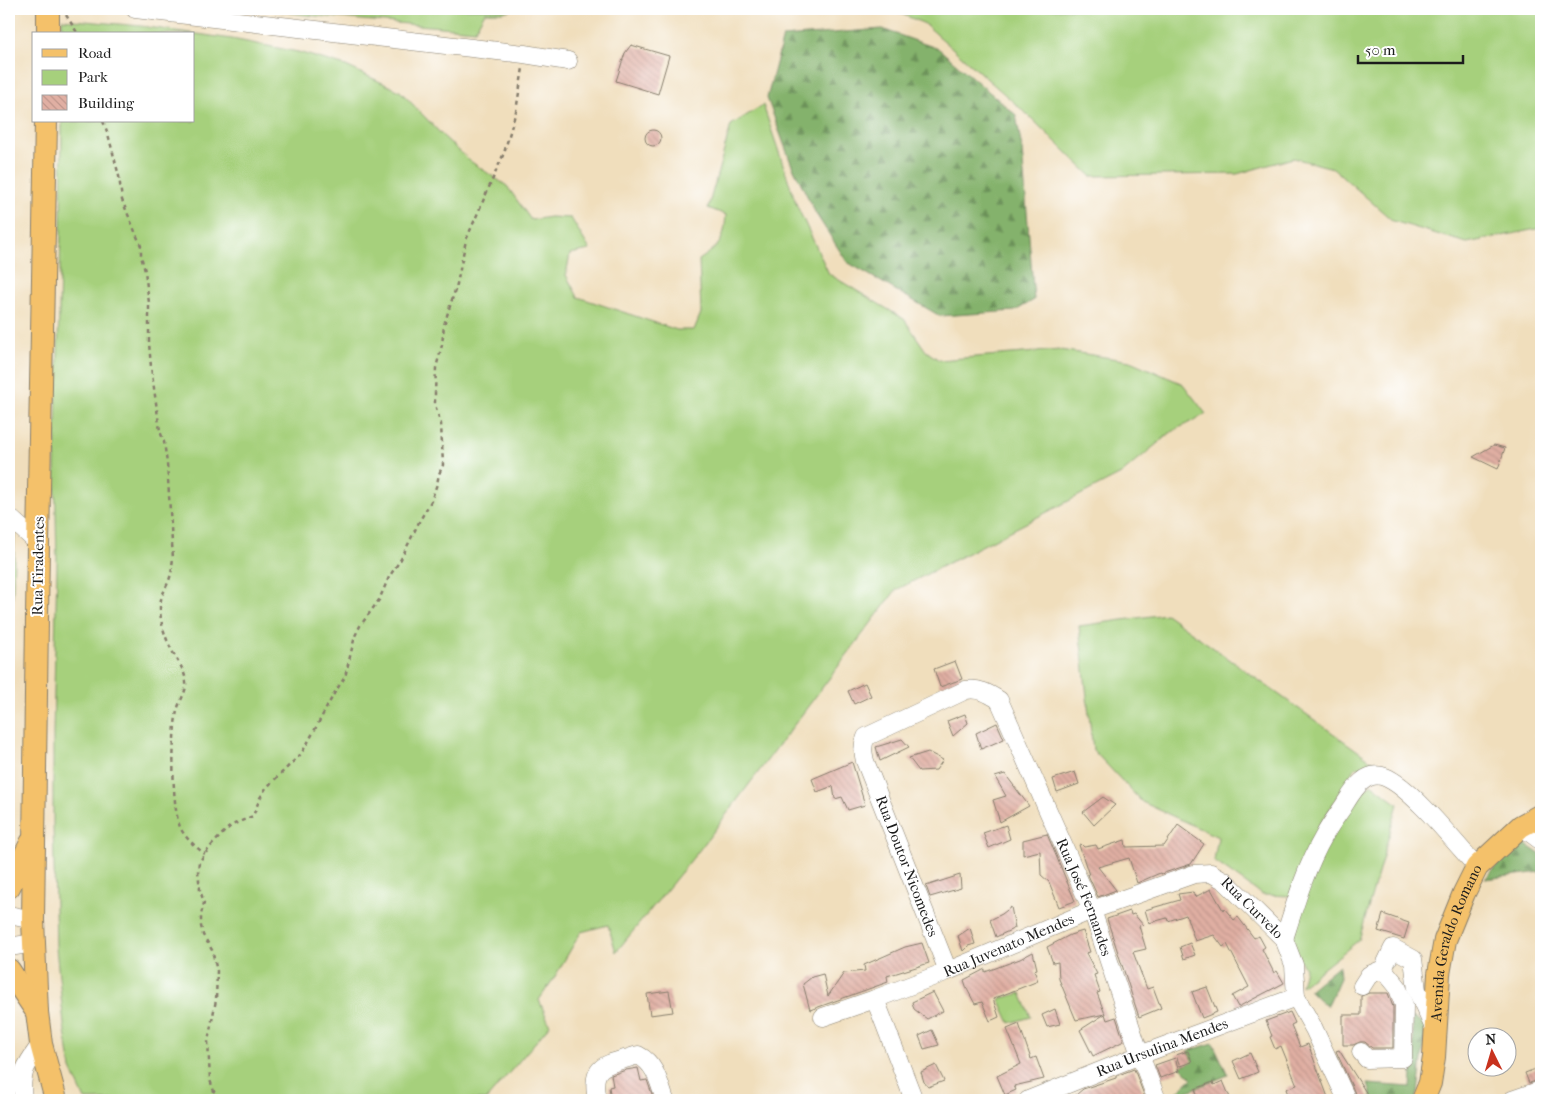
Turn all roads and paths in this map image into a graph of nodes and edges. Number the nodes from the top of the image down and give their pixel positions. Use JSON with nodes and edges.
{"nodes":[{"id":1,"x":48,"y":9,"type":"edge"},
{"id":2,"x":136,"y":9,"type":"edge"},
{"id":3,"x":48,"y":32,"type":"edge"},
{"id":4,"x":524,"y":54,"type":"junction"},
{"id":5,"x":568,"y":61,"type":"dead end"},
{"id":6,"x":46,"y":122,"type":"edge"},
{"id":7,"x":103,"y":122,"type":"edge"},
{"id":8,"x":9,"y":517,"type":"edge"},
{"id":9,"x":38,"y":542,"type":"junction"},
{"id":10,"x":865,"y":761,"type":"joint"},
{"id":11,"x":1541,"y":815,"type":"edge"},
{"id":12,"x":1521,"y":826,"type":"junction"},
{"id":13,"x":34,"y":838,"type":"junction"},
{"id":14,"x":1541,"y":841,"type":"edge"},
{"id":15,"x":205,"y":854,"type":"junction"},
{"id":16,"x":1477,"y":867,"type":"junction"},
{"id":17,"x":1194,"y":874,"type":"joint"},
{"id":18,"x":9,"y":887,"type":"edge"},
{"id":19,"x":1092,"y":910,"type":"junction"},
{"id":20,"x":9,"y":915,"type":"edge"},
{"id":21,"x":33,"y":920,"type":"junction"},
{"id":22,"x":1284,"y":938,"type":"junction"},
{"id":23,"x":34,"y":943,"type":"junction"},
{"id":24,"x":9,"y":946,"type":"edge"},
{"id":25,"x":1383,"y":969,"type":"junction"},
{"id":26,"x":9,"y":970,"type":"edge"},
{"id":27,"x":948,"y":971,"type":"junction"},
{"id":28,"x":1362,"y":986,"type":"dead end"},
{"id":29,"x":1296,"y":997,"type":"junction"},
{"id":30,"x":875,"y":999,"type":"junction"},
{"id":31,"x":37,"y":1012,"type":"junction"},
{"id":32,"x":823,"y":1017,"type":"dead end"},
{"id":33,"x":1435,"y":1030,"type":"junction"},
{"id":34,"x":41,"y":1044,"type":"junction"},
{"id":35,"x":1361,"y":1052,"type":"dead end"},
{"id":36,"x":1140,"y":1054,"type":"junction"},
{"id":37,"x":1541,"y":1090,"type":"edge"},
{"id":38,"x":23,"y":1100,"type":"edge"},
{"id":39,"x":56,"y":1100,"type":"edge"},
{"id":40,"x":217,"y":1100,"type":"edge"},
{"id":41,"x":597,"y":1100,"type":"edge"},
{"id":42,"x":665,"y":1100,"type":"edge"},
{"id":43,"x":914,"y":1100,"type":"edge"},
{"id":44,"x":1028,"y":1100,"type":"edge"},
{"id":45,"x":1157,"y":1100,"type":"edge"},
{"id":46,"x":1347,"y":1100,"type":"edge"},
{"id":47,"x":1423,"y":1100,"type":"edge"},
{"id":48,"x":1512,"y":1100,"type":"edge"}],
"edges":[{"from":1,"to":3,"type":"main road"},
{"from":2,"to":4,"type":"street"},
{"from":4,"to":5,"type":"street"},
{"from":4,"to":15,"type":"path"},
{"from":6,"to":9,"type":"main road","name":"Rua Tiradentes"},
{"from":7,"to":15,"type":"path"},
{"from":8,"to":9,"type":"street"},
{"from":9,"to":13,"type":"main road","name":"Rua Tiradentes"},
{"from":10,"to":19,"type":"street","name":"Rua José Fernandes"},
{"from":10,"to":27,"type":"street","name":"Rua Doutor Nicomedes"},
{"from":11,"to":12,"type":"main road","name":"Avenida Geraldo Romano"},
{"from":12,"to":14,"type":"street"},
{"from":12,"to":16,"type":"main road","name":"Avenida Geraldo Romano"},
{"from":13,"to":18,"type":"main road"},
{"from":13,"to":21,"type":"main road","name":"Rua Tiradentes"},
{"from":15,"to":40,"type":"path"},
{"from":16,"to":22,"type":"street"},
{"from":16,"to":33,"type":"main road","name":"Avenida Geraldo Romano"},
{"from":17,"to":19,"type":"street","name":"Rua Juvenato Mendes"},
{"from":17,"to":22,"type":"street","name":"Rua Curvelo"},
{"from":19,"to":27,"type":"street","name":"Rua Juvenato Mendes"},
{"from":19,"to":36,"type":"street","name":"Rua José Fernandes"},
{"from":20,"to":21,"type":"street"},
{"from":21,"to":23,"type":"main road","name":"Rua Tiradentes"},
{"from":22,"to":29,"type":"street","name":"Rua Curvelo"},
{"from":23,"to":24,"type":"street"},
{"from":23,"to":31,"type":"main road","name":"Rua Tiradentes"},
{"from":25,"to":28,"type":"street"},
{"from":25,"to":33,"type":"street"},
{"from":25,"to":35,"type":"street"},
{"from":26,"to":31,"type":"main road"},
{"from":27,"to":30,"type":"street","name":"Rua Juvenato Mendes"},
{"from":29,"to":36,"type":"street","name":"Rua Ursulina Mendes"},
{"from":29,"to":46,"type":"street","name":"Rua Curvelo"},
{"from":30,"to":32,"type":"street","name":"Rua Juvenato Mendes"},
{"from":30,"to":43,"type":"street"},
{"from":31,"to":34,"type":"main road"},
{"from":33,"to":47,"type":"main road","name":"Avenida Geraldo Romano"},
{"from":34,"to":38,"type":"street"},
{"from":34,"to":39,"type":"main road"},
{"from":36,"to":44,"type":"street","name":"Rua Ursulina Mendes"},
{"from":36,"to":45,"type":"street","name":"Rua José Fernandes"},
{"from":37,"to":48,"type":"street"},
{"from":41,"to":42,"type":"street"}]}
